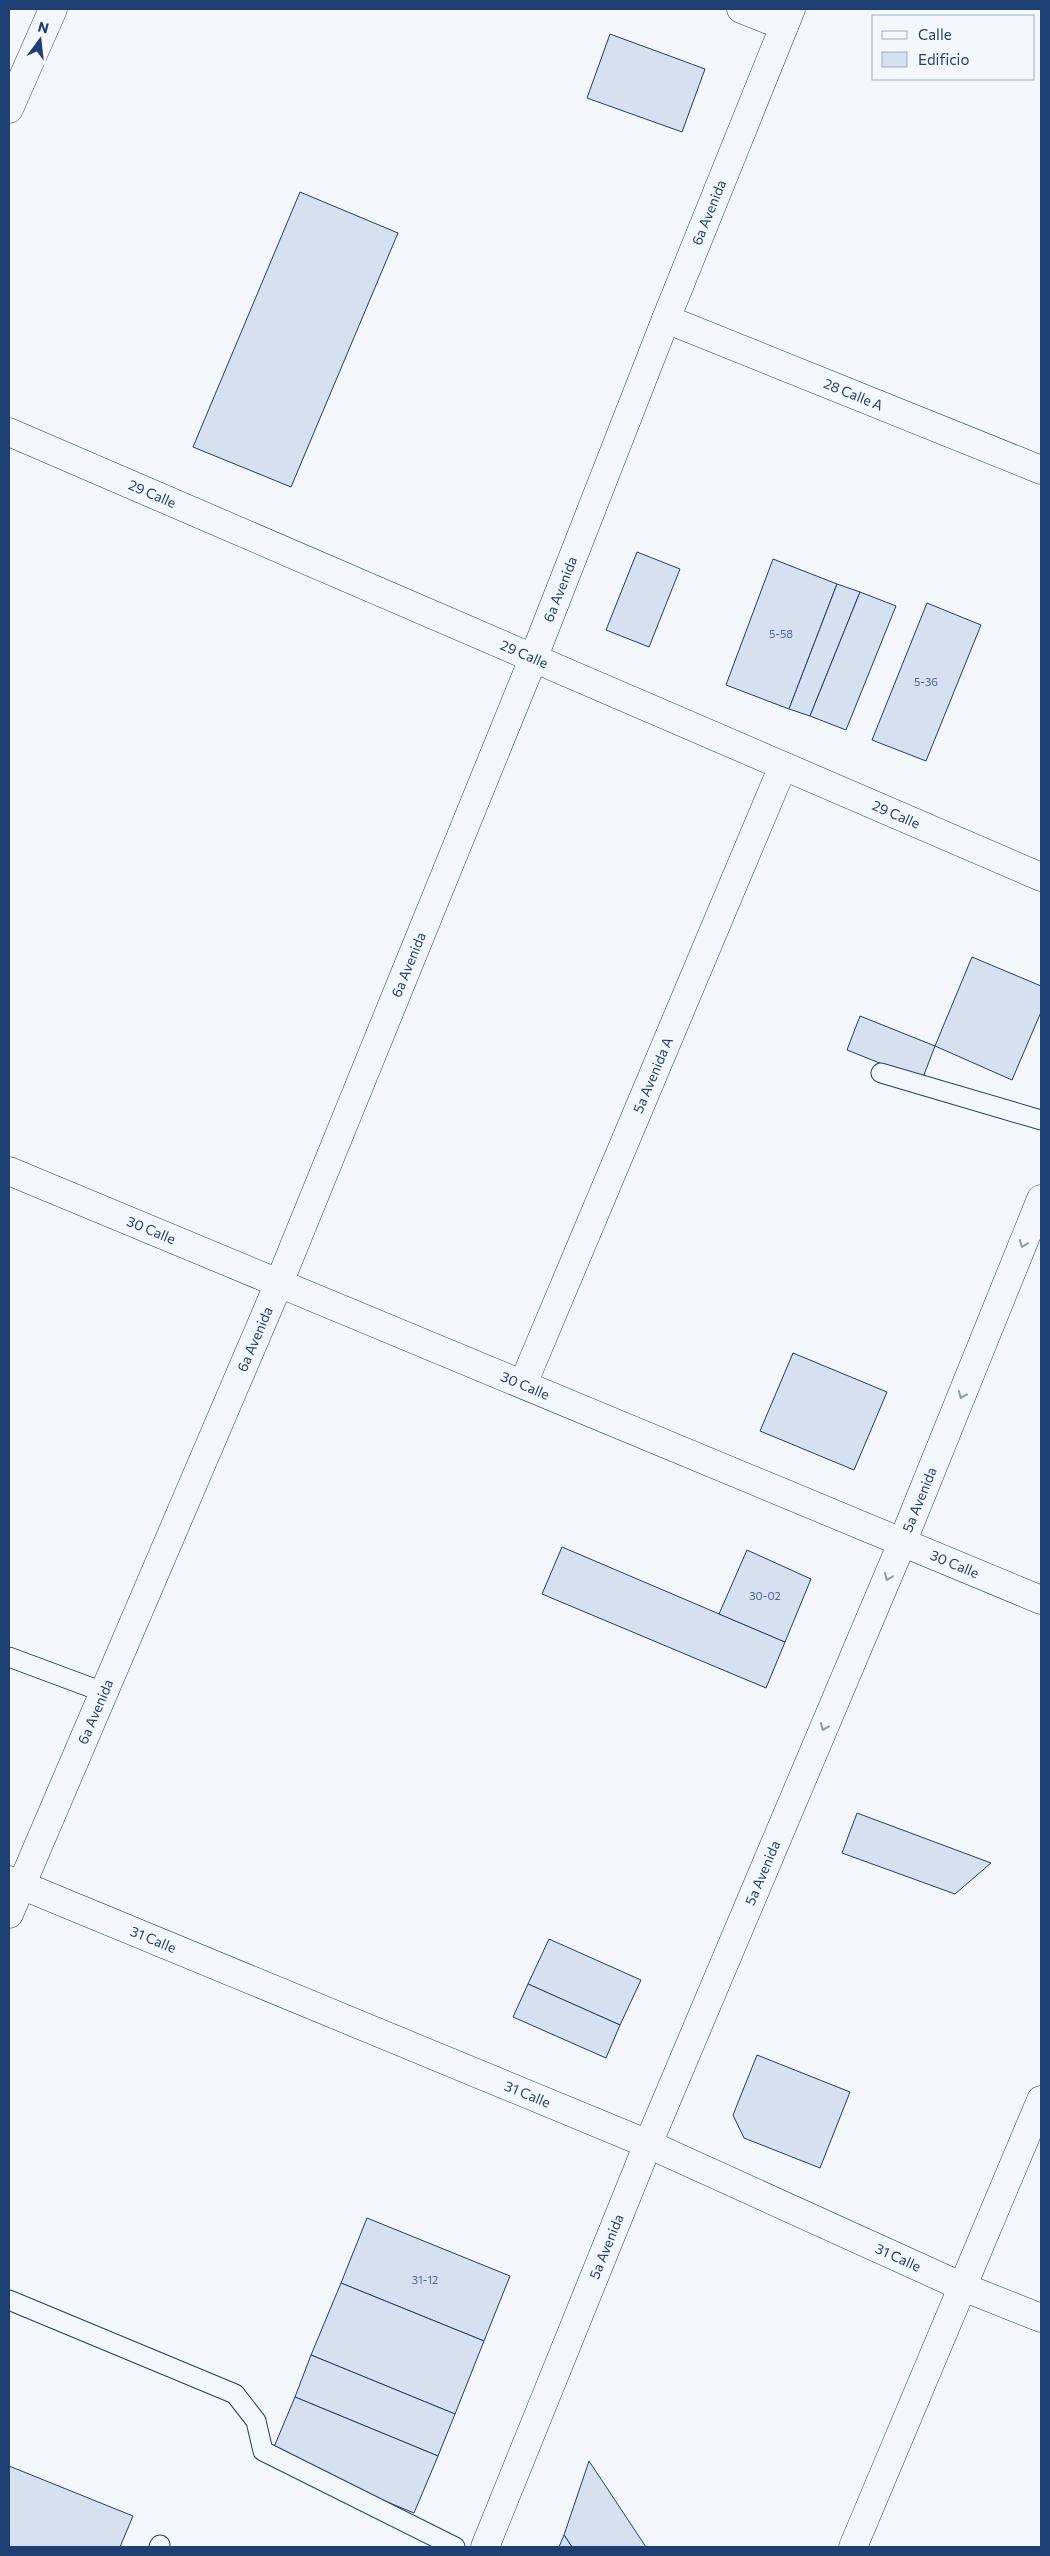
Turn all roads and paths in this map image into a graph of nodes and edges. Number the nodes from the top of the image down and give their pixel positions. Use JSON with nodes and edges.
{"nodes":[{"id":1,"x":53,"y":9,"type":"edge"},
{"id":2,"x":741,"y":9,"type":"edge"},
{"id":3,"x":788,"y":18,"type":"edge"},
{"id":4,"x":9,"y":110,"type":"edge"},
{"id":5,"x":666,"y":319,"type":"junction"},
{"id":6,"x":9,"y":432,"type":"edge"},
{"id":7,"x":1041,"y":470,"type":"edge"},
{"id":8,"x":533,"y":659,"type":"junction"},
{"id":9,"x":783,"y":766,"type":"junction"},
{"id":10,"x":1041,"y":876,"type":"edge"},
{"id":11,"x":881,"y":1073,"type":"dead end"},
{"id":12,"x":1041,"y":1120,"type":"edge"},
{"id":13,"x":9,"y":1171,"type":"edge"},
{"id":14,"x":1041,"y":1199,"type":"edge"},
{"id":15,"x":279,"y":1283,"type":"junction"},
{"id":16,"x":523,"y":1384,"type":"junction"},
{"id":17,"x":902,"y":1543,"type":"junction"},
{"id":18,"x":1041,"y":1600,"type":"edge"},
{"id":19,"x":9,"y":1657,"type":"edge"},
{"id":20,"x":103,"y":1692,"type":"junction"},
{"id":21,"x":14,"y":1882,"type":"edge"},
{"id":22,"x":9,"y":1914,"type":"edge"},
{"id":23,"x":1041,"y":2100,"type":"edge"},
{"id":24,"x":648,"y":2144,"type":"junction"},
{"id":25,"x":963,"y":2287,"type":"junction"},
{"id":26,"x":9,"y":2300,"type":"edge"},
{"id":27,"x":1041,"y":2318,"type":"edge"},
{"id":28,"x":455,"y":2547,"type":"edge"},
{"id":29,"x":485,"y":2547,"type":"edge"},
{"id":30,"x":854,"y":2547,"type":"edge"}],
"edges":[{"from":1,"to":4,"type":"street"},
{"from":2,"to":3,"type":"street"},
{"from":3,"to":5,"type":"street","name":"6a Avenida"},
{"from":5,"to":7,"type":"street","name":"28 Calle A"},
{"from":5,"to":8,"type":"street","name":"6a Avenida"},
{"from":6,"to":8,"type":"street","name":"29 Calle"},
{"from":8,"to":9,"type":"street","name":"29 Calle"},
{"from":8,"to":15,"type":"street","name":"6a Avenida"},
{"from":9,"to":10,"type":"street","name":"29 Calle"},
{"from":9,"to":16,"type":"street","name":"5a Avenida A"},
{"from":11,"to":12,"type":"lane"},
{"from":13,"to":15,"type":"street","name":"30 Calle"},
{"from":14,"to":17,"type":"street","name":"5a Avenida","one_way":true},
{"from":15,"to":16,"type":"street","name":"30 Calle"},
{"from":15,"to":20,"type":"street","name":"6a Avenida"},
{"from":16,"to":17,"type":"street","name":"30 Calle"},
{"from":17,"to":18,"type":"street","name":"30 Calle"},
{"from":17,"to":24,"type":"street","name":"5a Avenida","one_way":true},
{"from":19,"to":20,"type":"lane"},
{"from":20,"to":21,"type":"street","name":"6a Avenida"},
{"from":21,"to":22,"type":"street","name":"6a Avenida"},
{"from":21,"to":24,"type":"street","name":"31 Calle"},
{"from":23,"to":25,"type":"street"},
{"from":24,"to":25,"type":"street","name":"31 Calle"},
{"from":24,"to":29,"type":"street","name":"5a Avenida"},
{"from":25,"to":27,"type":"street","name":"31 Calle"},
{"from":25,"to":30,"type":"street"},
{"from":26,"to":28,"type":"lane"}]}
